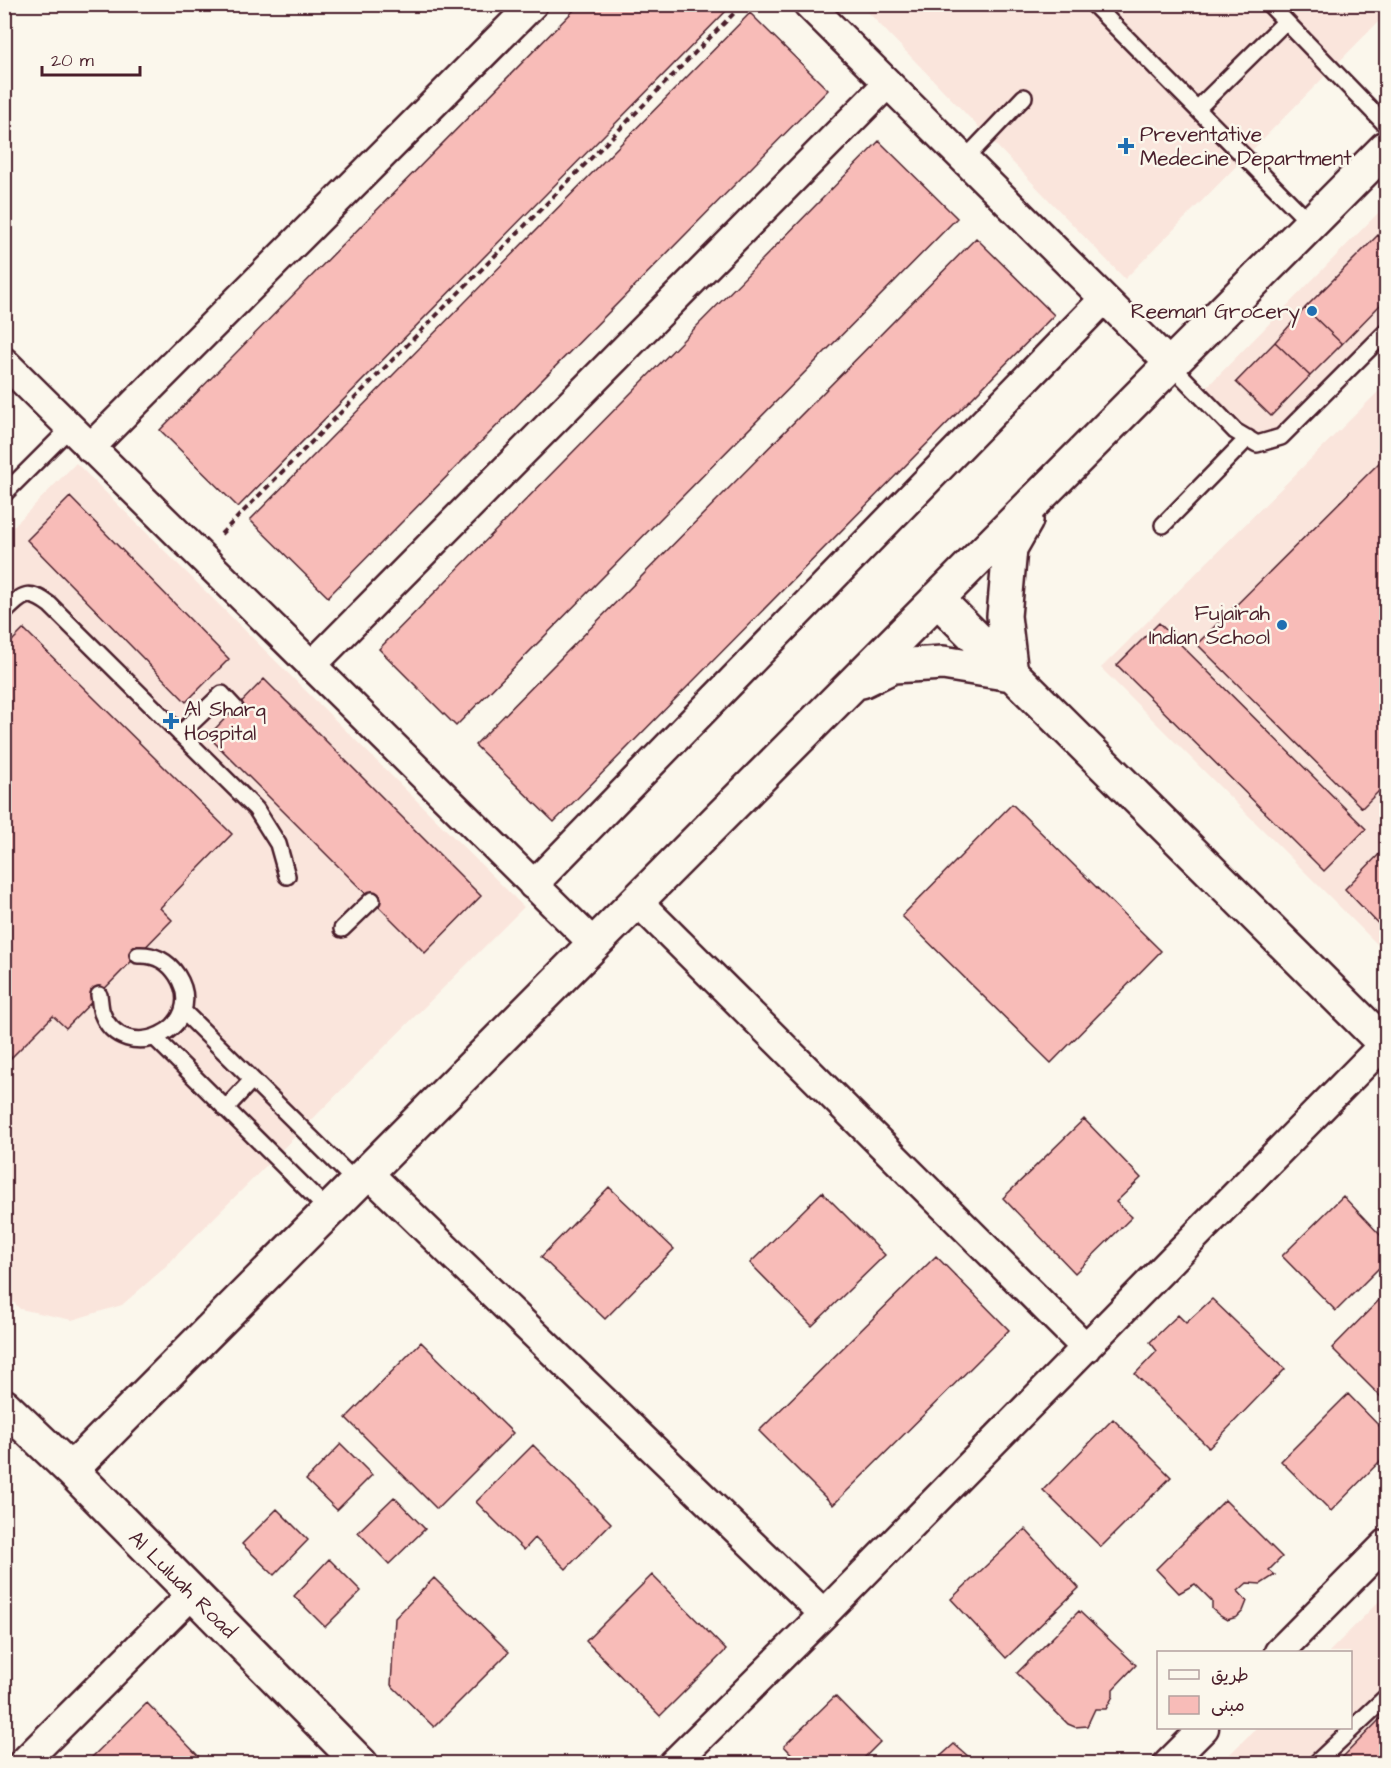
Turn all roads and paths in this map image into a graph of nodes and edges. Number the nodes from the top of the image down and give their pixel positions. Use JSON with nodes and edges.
{"nodes":[{"id":1,"x":533,"y":4,"type":"edge"},
{"id":2,"x":743,"y":4,"type":"edge"},
{"id":3,"x":808,"y":4,"type":"edge"},
{"id":4,"x":1093,"y":4,"type":"edge"},
{"id":5,"x":1269,"y":4,"type":"edge"},
{"id":6,"x":1286,"y":22,"type":"junction"},
{"id":7,"x":887,"y":84,"type":"junction"},
{"id":8,"x":1024,"y":97,"type":"dead end"},
{"id":9,"x":1197,"y":110,"type":"junction"},
{"id":10,"x":1386,"y":125,"type":"edge"},
{"id":11,"x":1386,"y":147,"type":"edge"},
{"id":12,"x":964,"y":160,"type":"junction"},
{"id":13,"x":1311,"y":224,"type":"junction"},
{"id":14,"x":1104,"y":299,"type":"junction"},
{"id":15,"x":1386,"y":332,"type":"edge"},
{"id":16,"x":4,"y":362,"type":"edge"},
{"id":17,"x":1171,"y":365,"type":"junction"},
{"id":18,"x":70,"y":428,"type":"junction"},
{"id":19,"x":1248,"y":438,"type":"junction"},
{"id":20,"x":90,"y":448,"type":"junction"},
{"id":21,"x":4,"y":494,"type":"edge"},
{"id":22,"x":1041,"y":495,"type":"junction"},
{"id":23,"x":1163,"y":525,"type":"dead end"},
{"id":24,"x":200,"y":556,"type":"junction"},
{"id":25,"x":938,"y":599,"type":"junction"},
{"id":26,"x":4,"y":613,"type":"edge"},
{"id":27,"x":311,"y":666,"type":"junction"},
{"id":28,"x":1011,"y":674,"type":"junction"},
{"id":29,"x":850,"y":686,"type":"junction"},
{"id":30,"x":236,"y":708,"type":"dead end"},
{"id":31,"x":180,"y":734,"type":"junction"},
{"id":32,"x":287,"y":876,"type":"dead end"},
{"id":33,"x":533,"y":885,"type":"junction"},
{"id":34,"x":372,"y":900,"type":"dead end"},
{"id":35,"x":637,"y":901,"type":"junction"},
{"id":36,"x":342,"y":929,"type":"dead end"},
{"id":37,"x":594,"y":944,"type":"junction"},
{"id":38,"x":138,"y":955,"type":"dead end"},
{"id":39,"x":99,"y":995,"type":"dead end"},
{"id":40,"x":183,"y":1011,"type":"junction"},
{"id":41,"x":154,"y":1038,"type":"junction"},
{"id":42,"x":1386,"y":1044,"type":"edge"},
{"id":43,"x":252,"y":1080,"type":"junction"},
{"id":44,"x":225,"y":1109,"type":"junction"},
{"id":45,"x":362,"y":1177,"type":"junction"},
{"id":46,"x":329,"y":1211,"type":"junction"},
{"id":47,"x":1086,"y":1348,"type":"junction"},
{"id":48,"x":4,"y":1406,"type":"edge"},
{"id":49,"x":71,"y":1470,"type":"junction"},
{"id":50,"x":1386,"y":1544,"type":"edge"},
{"id":51,"x":192,"y":1594,"type":"junction"},
{"id":52,"x":824,"y":1614,"type":"junction"},
{"id":53,"x":1280,"y":1651,"type":"edge"},
{"id":54,"x":1386,"y":1696,"type":"edge"},
{"id":55,"x":1203,"y":1729,"type":"edge"},
{"id":56,"x":22,"y":1764,"type":"edge"},
{"id":57,"x":361,"y":1764,"type":"edge"},
{"id":58,"x":673,"y":1764,"type":"edge"},
{"id":59,"x":1168,"y":1764,"type":"edge"},
{"id":60,"x":1316,"y":1764,"type":"edge"}],
"edges":[{"from":1,"to":20,"type":"street"},
{"from":2,"to":24,"type":"path"},
{"from":3,"to":7,"type":"street"},
{"from":4,"to":9,"type":"lane"},
{"from":5,"to":6,"type":"lane"},
{"from":6,"to":9,"type":"lane"},
{"from":6,"to":10,"type":"lane"},
{"from":7,"to":12,"type":"street"},
{"from":7,"to":27,"type":"street"},
{"from":8,"to":12,"type":"lane"},
{"from":9,"to":13,"type":"lane"},
{"from":11,"to":13,"type":"street"},
{"from":12,"to":14,"type":"street"},
{"from":13,"to":17,"type":"street"},
{"from":14,"to":17,"type":"street"},
{"from":14,"to":33,"type":"street"},
{"from":15,"to":19,"type":"lane"},
{"from":16,"to":18,"type":"street"},
{"from":17,"to":19,"type":"lane"},
{"from":17,"to":22,"type":"street"},
{"from":18,"to":20,"type":"street"},
{"from":18,"to":21,"type":"lane"},
{"from":19,"to":23,"type":"lane"},
{"from":20,"to":24,"type":"street"},
{"from":22,"to":25,"type":"street"},
{"from":22,"to":28,"type":"street"},
{"from":24,"to":27,"type":"street"},
{"from":25,"to":28,"type":"street"},
{"from":25,"to":29,"type":"street"},
{"from":26,"to":31,"type":"lane"},
{"from":27,"to":33,"type":"street"},
{"from":28,"to":29,"type":"street"},
{"from":28,"to":42,"type":"street"},
{"from":29,"to":35,"type":"street"},
{"from":30,"to":31,"type":"lane"},
{"from":31,"to":32,"type":"lane"},
{"from":33,"to":37,"type":"street"},
{"from":34,"to":36,"type":"lane"},
{"from":35,"to":37,"type":"street"},
{"from":35,"to":47,"type":"street"},
{"from":37,"to":45,"type":"street"},
{"from":38,"to":40,"type":"lane"},
{"from":39,"to":41,"type":"lane"},
{"from":40,"to":41,"type":"lane"},
{"from":40,"to":43,"type":"lane"},
{"from":41,"to":44,"type":"lane"},
{"from":42,"to":47,"type":"street"},
{"from":43,"to":44,"type":"lane"},
{"from":43,"to":45,"type":"lane"},
{"from":44,"to":46,"type":"lane"},
{"from":45,"to":46,"type":"street"},
{"from":45,"to":52,"type":"street"},
{"from":46,"to":49,"type":"street"},
{"from":47,"to":52,"type":"street"},
{"from":48,"to":49,"type":"street","name":"Al Luluah Road"},
{"from":49,"to":51,"type":"street","name":"Al Luluah Road"},
{"from":50,"to":53,"type":"street"},
{"from":51,"to":56,"type":"street"},
{"from":51,"to":57,"type":"street","name":"Al Luluah Road"},
{"from":52,"to":58,"type":"street"},
{"from":54,"to":60,"type":"lane"},
{"from":55,"to":59,"type":"street"}]}
